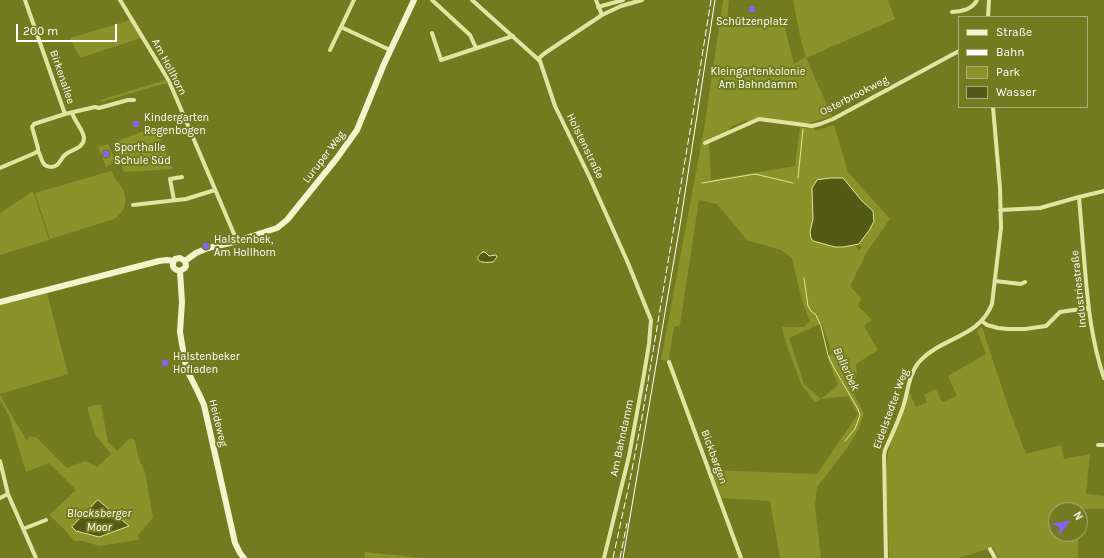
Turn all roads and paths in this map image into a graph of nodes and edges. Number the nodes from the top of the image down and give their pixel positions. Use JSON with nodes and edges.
{"nodes":[{"id":1,"x":25,"y":0,"type":"edge"},
{"id":2,"x":120,"y":0,"type":"edge"},
{"id":3,"x":354,"y":0,"type":"edge"},
{"id":4,"x":414,"y":0,"type":"edge"},
{"id":5,"x":432,"y":0,"type":"edge"},
{"id":6,"x":472,"y":0,"type":"edge"},
{"id":7,"x":596,"y":0,"type":"edge"},
{"id":8,"x":623,"y":0,"type":"edge"},
{"id":9,"x":642,"y":0,"type":"edge"},
{"id":10,"x":977,"y":0,"type":"edge"},
{"id":11,"x":989,"y":0,"type":"edge"},
{"id":12,"x":598,"y":7,"type":"junction"},
{"id":13,"x":952,"y":12,"type":"dead end"},
{"id":14,"x":602,"y":15,"type":"junction"},
{"id":15,"x":988,"y":16,"type":"edge"},
{"id":16,"x":341,"y":27,"type":"junction"},
{"id":17,"x":432,"y":33,"type":"dead end"},
{"id":18,"x":513,"y":36,"type":"junction"},
{"id":19,"x":476,"y":48,"type":"junction"},
{"id":20,"x":330,"y":50,"type":"dead end"},
{"id":21,"x":390,"y":50,"type":"junction"},
{"id":22,"x":958,"y":52,"type":"edge"},
{"id":23,"x":538,"y":59,"type":"junction"},
{"id":24,"x":134,"y":100,"type":"dead end"},
{"id":25,"x":994,"y":108,"type":"edge"},
{"id":26,"x":72,"y":113,"type":"junction"},
{"id":27,"x":65,"y":114,"type":"junction"},
{"id":28,"x":706,"y":143,"type":"dead end"},
{"id":29,"x":38,"y":151,"type":"junction"},
{"id":30,"x":0,"y":168,"type":"edge"},
{"id":31,"x":182,"y":177,"type":"dead end"},
{"id":32,"x":216,"y":190,"type":"junction"},
{"id":33,"x":1104,"y":191,"type":"edge"},
{"id":34,"x":1079,"y":197,"type":"junction"},
{"id":35,"x":174,"y":200,"type":"junction"},
{"id":36,"x":133,"y":204,"type":"dead end"},
{"id":37,"x":1000,"y":210,"type":"junction"},
{"id":38,"x":237,"y":241,"type":"junction"},
{"id":39,"x":174,"y":261,"type":"junction"},
{"id":40,"x":185,"y":261,"type":"junction"},
{"id":41,"x":180,"y":272,"type":"junction"},
{"id":42,"x":995,"y":281,"type":"junction"},
{"id":43,"x":1025,"y":282,"type":"dead end"},
{"id":44,"x":0,"y":302,"type":"edge"},
{"id":45,"x":1088,"y":308,"type":"junction"},
{"id":46,"x":651,"y":320,"type":"joint"},
{"id":47,"x":982,"y":321,"type":"junction"},
{"id":48,"x":669,"y":362,"type":"dead end"},
{"id":49,"x":1104,"y":378,"type":"edge"},
{"id":50,"x":1098,"y":445,"type":"dead end"},
{"id":51,"x":1104,"y":445,"type":"edge"},
{"id":52,"x":0,"y":462,"type":"edge"},
{"id":53,"x":8,"y":494,"type":"junction"},
{"id":54,"x":0,"y":498,"type":"edge"},
{"id":55,"x":46,"y":520,"type":"dead end"},
{"id":56,"x":23,"y":529,"type":"junction"},
{"id":57,"x":990,"y":549,"type":"dead end"},
{"id":58,"x":36,"y":558,"type":"edge"},
{"id":59,"x":243,"y":558,"type":"edge"},
{"id":60,"x":604,"y":558,"type":"edge"},
{"id":61,"x":741,"y":558,"type":"edge"},
{"id":62,"x":886,"y":558,"type":"edge"},
{"id":63,"x":995,"y":558,"type":"edge"}],
"edges":[{"from":1,"to":27,"type":"street","name":"Birkenallee"},
{"from":2,"to":32,"type":"street","name":"Am Hollhorn"},
{"from":3,"to":16,"type":"street"},
{"from":4,"to":21,"type":"street","name":"Luruper Weg"},
{"from":5,"to":19,"type":"street"},
{"from":6,"to":18,"type":"street"},
{"from":7,"to":12,"type":"street"},
{"from":8,"to":12,"type":"street"},
{"from":9,"to":14,"type":"street"},
{"from":10,"to":13,"type":"street"},
{"from":11,"to":15,"type":"street"},
{"from":12,"to":14,"type":"street"},
{"from":14,"to":23,"type":"street"},
{"from":16,"to":20,"type":"street"},
{"from":16,"to":21,"type":"street"},
{"from":17,"to":19,"type":"street"},
{"from":18,"to":19,"type":"street"},
{"from":18,"to":23,"type":"street"},
{"from":21,"to":38,"type":"street","name":"Luruper Weg"},
{"from":22,"to":28,"type":"street","name":"Osterbrookweg"},
{"from":23,"to":46,"type":"street","name":"Holstenstraße"},
{"from":24,"to":26,"type":"street","name":"Birkenallee"},
{"from":25,"to":37,"type":"street","name":"Eidelstedter Weg"},
{"from":26,"to":27,"type":"street","name":"Birkenallee"},
{"from":26,"to":29,"type":"street"},
{"from":27,"to":29,"type":"street"},
{"from":29,"to":30,"type":"street"},
{"from":31,"to":35,"type":"street"},
{"from":32,"to":35,"type":"street"},
{"from":32,"to":38,"type":"street","name":"Am Hollhorn"},
{"from":33,"to":34,"type":"street"},
{"from":34,"to":37,"type":"street"},
{"from":34,"to":45,"type":"street","name":"Industriestraße"},
{"from":35,"to":36,"type":"street"},
{"from":37,"to":42,"type":"street","name":"Eidelstedter Weg"},
{"from":38,"to":40,"type":"street","name":"Luruper Weg"},
{"from":39,"to":40,"type":"street"},
{"from":39,"to":41,"type":"street"},
{"from":39,"to":44,"type":"street"},
{"from":40,"to":41,"type":"street"},
{"from":41,"to":59,"type":"street","name":"Heideweg"},
{"from":42,"to":43,"type":"street"},
{"from":42,"to":47,"type":"street","name":"Eidelstedter Weg"},
{"from":45,"to":47,"type":"street"},
{"from":45,"to":49,"type":"street","name":"Industriestraße"},
{"from":46,"to":60,"type":"street","name":"Am Bahndamm"},
{"from":47,"to":62,"type":"street","name":"Eidelstedter Weg"},
{"from":48,"to":61,"type":"street","name":"Bickbargen"},
{"from":50,"to":51,"type":"street"},
{"from":52,"to":53,"type":"street"},
{"from":53,"to":54,"type":"street"},
{"from":53,"to":56,"type":"street"},
{"from":55,"to":56,"type":"street"},
{"from":56,"to":58,"type":"street"},
{"from":57,"to":63,"type":"street"}]}
